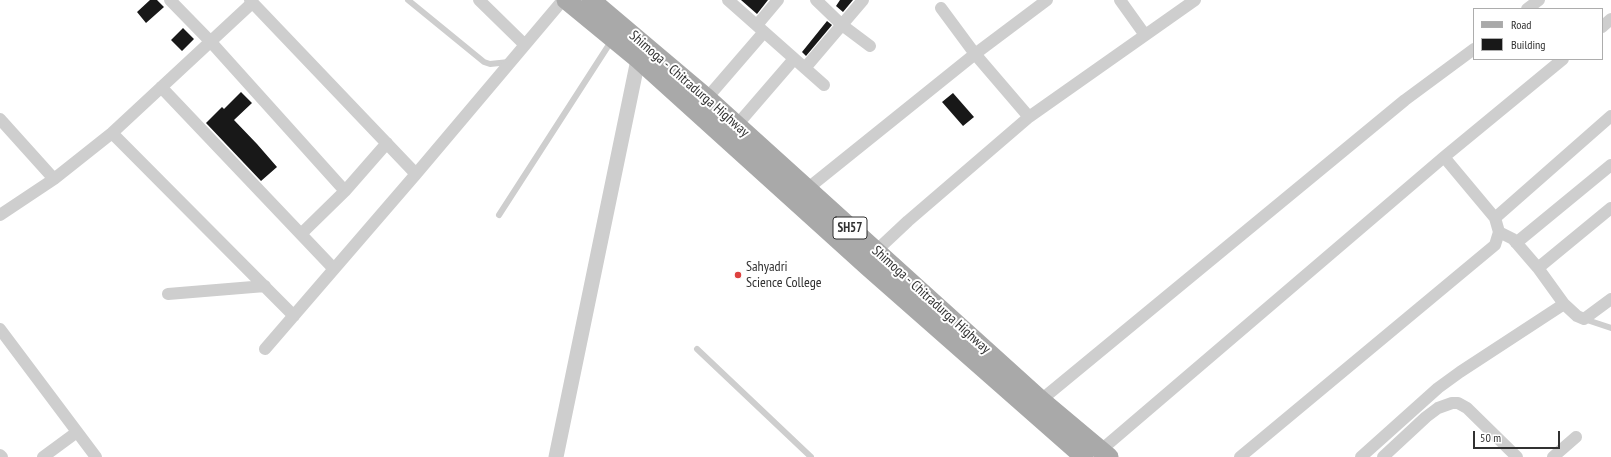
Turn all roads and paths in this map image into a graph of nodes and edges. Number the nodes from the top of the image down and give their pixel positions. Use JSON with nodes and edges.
{"nodes":[{"id":1,"x":170,"y":0,"type":"edge"},
{"id":2,"x":408,"y":0,"type":"edge"},
{"id":3,"x":479,"y":0,"type":"edge"},
{"id":4,"x":563,"y":0,"type":"edge"},
{"id":5,"x":566,"y":0,"type":"edge"},
{"id":6,"x":728,"y":0,"type":"edge"},
{"id":7,"x":778,"y":0,"type":"edge"},
{"id":8,"x":816,"y":0,"type":"edge"},
{"id":9,"x":863,"y":0,"type":"edge"},
{"id":10,"x":1047,"y":0,"type":"edge"},
{"id":11,"x":1120,"y":0,"type":"edge"},
{"id":12,"x":1195,"y":0,"type":"edge"},
{"id":13,"x":1539,"y":0,"type":"edge"},
{"id":14,"x":251,"y":1,"type":"edge"},
{"id":15,"x":600,"y":3,"type":"edge"},
{"id":16,"x":941,"y":8,"type":"dead end"},
{"id":17,"x":1528,"y":8,"type":"edge"},
{"id":18,"x":1611,"y":19,"type":"edge"},
{"id":19,"x":842,"y":24,"type":"junction"},
{"id":20,"x":1603,"y":26,"type":"edge"},
{"id":21,"x":760,"y":28,"type":"junction"},
{"id":22,"x":1145,"y":35,"type":"junction"},
{"id":23,"x":613,"y":39,"type":"junction"},
{"id":24,"x":210,"y":41,"type":"junction"},
{"id":25,"x":525,"y":45,"type":"junction"},
{"id":26,"x":870,"y":46,"type":"dead end"},
{"id":27,"x":1473,"y":50,"type":"edge"},
{"id":28,"x":640,"y":51,"type":"junction"},
{"id":29,"x":975,"y":54,"type":"junction"},
{"id":30,"x":794,"y":59,"type":"junction"},
{"id":31,"x":1562,"y":60,"type":"edge"},
{"id":32,"x":511,"y":62,"type":"junction"},
{"id":33,"x":805,"y":68,"type":"junction"},
{"id":34,"x":824,"y":85,"type":"dead end"},
{"id":35,"x":161,"y":87,"type":"junction"},
{"id":36,"x":707,"y":98,"type":"junction"},
{"id":37,"x":1611,"y":116,"type":"edge"},
{"id":38,"x":1029,"y":117,"type":"junction"},
{"id":39,"x":0,"y":119,"type":"edge"},
{"id":40,"x":737,"y":125,"type":"junction"},
{"id":41,"x":112,"y":133,"type":"junction"},
{"id":42,"x":387,"y":143,"type":"junction"},
{"id":43,"x":1444,"y":157,"type":"junction"},
{"id":44,"x":1611,"y":165,"type":"edge"},
{"id":45,"x":416,"y":174,"type":"junction"},
{"id":46,"x":54,"y":179,"type":"junction"},
{"id":47,"x":807,"y":189,"type":"junction"},
{"id":48,"x":345,"y":191,"type":"junction"},
{"id":49,"x":1611,"y":208,"type":"edge"},
{"id":50,"x":0,"y":215,"type":"edge"},
{"id":51,"x":499,"y":215,"type":"dead end"},
{"id":52,"x":1495,"y":218,"type":"junction"},
{"id":53,"x":1498,"y":232,"type":"junction"},
{"id":54,"x":301,"y":234,"type":"junction"},
{"id":55,"x":1516,"y":243,"type":"junction"},
{"id":56,"x":876,"y":251,"type":"junction"},
{"id":57,"x":1538,"y":268,"type":"junction"},
{"id":58,"x":334,"y":269,"type":"junction"},
{"id":59,"x":265,"y":286,"type":"junction"},
{"id":60,"x":168,"y":294,"type":"dead end"},
{"id":61,"x":1611,"y":299,"type":"edge"},
{"id":62,"x":1564,"y":304,"type":"junction"},
{"id":63,"x":294,"y":316,"type":"junction"},
{"id":64,"x":1584,"y":319,"type":"junction"},
{"id":65,"x":1611,"y":328,"type":"edge"},
{"id":66,"x":0,"y":329,"type":"edge"},
{"id":67,"x":265,"y":349,"type":"dead end"},
{"id":68,"x":697,"y":349,"type":"dead end"},
{"id":69,"x":1041,"y":400,"type":"junction"},
{"id":70,"x":77,"y":432,"type":"junction"},
{"id":71,"x":1576,"y":437,"type":"dead end"},
{"id":72,"x":1098,"y":455,"type":"edge"},
{"id":73,"x":43,"y":457,"type":"edge"},
{"id":74,"x":96,"y":457,"type":"edge"},
{"id":75,"x":556,"y":457,"type":"edge"},
{"id":76,"x":811,"y":457,"type":"edge"},
{"id":77,"x":1240,"y":457,"type":"edge"},
{"id":78,"x":1361,"y":457,"type":"edge"},
{"id":79,"x":1383,"y":457,"type":"edge"},
{"id":80,"x":1517,"y":457,"type":"edge"},
{"id":81,"x":1553,"y":457,"type":"edge"}],
"edges":[{"from":1,"to":24,"type":"street"},
{"from":2,"to":32,"type":"lane"},
{"from":3,"to":25,"type":"street"},
{"from":4,"to":25,"type":"street"},
{"from":5,"to":23,"type":"main road","name":"Shimoga - Chitradurga Highway","number":"SH57"},
{"from":6,"to":21,"type":"street"},
{"from":7,"to":21,"type":"street"},
{"from":8,"to":19,"type":"street"},
{"from":9,"to":19,"type":"street"},
{"from":10,"to":29,"type":"street"},
{"from":11,"to":22,"type":"street"},
{"from":12,"to":22,"type":"street"},
{"from":13,"to":17,"type":"street"},
{"from":14,"to":24,"type":"street"},
{"from":14,"to":42,"type":"street"},
{"from":15,"to":28,"type":"main road","name":"Shimoga - Chitradurga Highway","number":"SH57"},
{"from":16,"to":29,"type":"street"},
{"from":18,"to":20,"type":"street"},
{"from":19,"to":26,"type":"street"},
{"from":19,"to":33,"type":"street"},
{"from":21,"to":30,"type":"street"},
{"from":21,"to":36,"type":"street"},
{"from":22,"to":38,"type":"street"},
{"from":23,"to":28,"type":"main road","name":"Shimoga - Chitradurga Highway","number":"SH57"},
{"from":23,"to":51,"type":"lane"},
{"from":24,"to":35,"type":"street"},
{"from":24,"to":48,"type":"street"},
{"from":25,"to":32,"type":"street"},
{"from":27,"to":69,"type":"street"},
{"from":28,"to":36,"type":"main road","name":"Shimoga - Chitradurga Highway","number":"SH57"},
{"from":28,"to":72,"type":"main road","name":"Shimoga - Chitradurga Highway","number":"SH57"},
{"from":28,"to":75,"type":"street"},
{"from":29,"to":38,"type":"street"},
{"from":29,"to":47,"type":"street"},
{"from":30,"to":33,"type":"street"},
{"from":30,"to":40,"type":"street"},
{"from":31,"to":43,"type":"street"},
{"from":32,"to":45,"type":"street"},
{"from":33,"to":34,"type":"street"},
{"from":35,"to":41,"type":"street"},
{"from":35,"to":54,"type":"street"},
{"from":36,"to":40,"type":"main road","name":"Shimoga - Chitradurga Highway","number":"SH57"},
{"from":37,"to":52,"type":"street"},
{"from":38,"to":56,"type":"street"},
{"from":39,"to":46,"type":"street"},
{"from":40,"to":47,"type":"main road","name":"Shimoga - Chitradurga Highway","number":"SH57"},
{"from":41,"to":46,"type":"street"},
{"from":41,"to":59,"type":"street"},
{"from":42,"to":45,"type":"street"},
{"from":42,"to":48,"type":"street"},
{"from":43,"to":52,"type":"street"},
{"from":43,"to":72,"type":"street"},
{"from":44,"to":55,"type":"street"},
{"from":45,"to":58,"type":"street"},
{"from":46,"to":50,"type":"street"},
{"from":47,"to":56,"type":"main road","name":"Shimoga - Chitradurga Highway","number":"SH57"},
{"from":48,"to":54,"type":"street"},
{"from":49,"to":57,"type":"street"},
{"from":52,"to":53,"type":"street"},
{"from":53,"to":55,"type":"street"},
{"from":53,"to":77,"type":"street"},
{"from":54,"to":58,"type":"street"},
{"from":55,"to":57,"type":"street"},
{"from":56,"to":69,"type":"main road","name":"Shimoga - Chitradurga Highway","number":"SH57"},
{"from":57,"to":62,"type":"street"},
{"from":58,"to":63,"type":"street"},
{"from":59,"to":60,"type":"street"},
{"from":59,"to":63,"type":"street"},
{"from":61,"to":64,"type":"street"},
{"from":62,"to":64,"type":"street"},
{"from":62,"to":78,"type":"street"},
{"from":63,"to":67,"type":"street"},
{"from":64,"to":65,"type":"lane"},
{"from":66,"to":70,"type":"street"},
{"from":68,"to":76,"type":"lane"},
{"from":69,"to":72,"type":"main road","name":"Shimoga - Chitradurga Highway","number":"SH57"},
{"from":70,"to":73,"type":"street"},
{"from":70,"to":74,"type":"street"},
{"from":71,"to":81,"type":"street"},
{"from":79,"to":80,"type":"street"}]}
